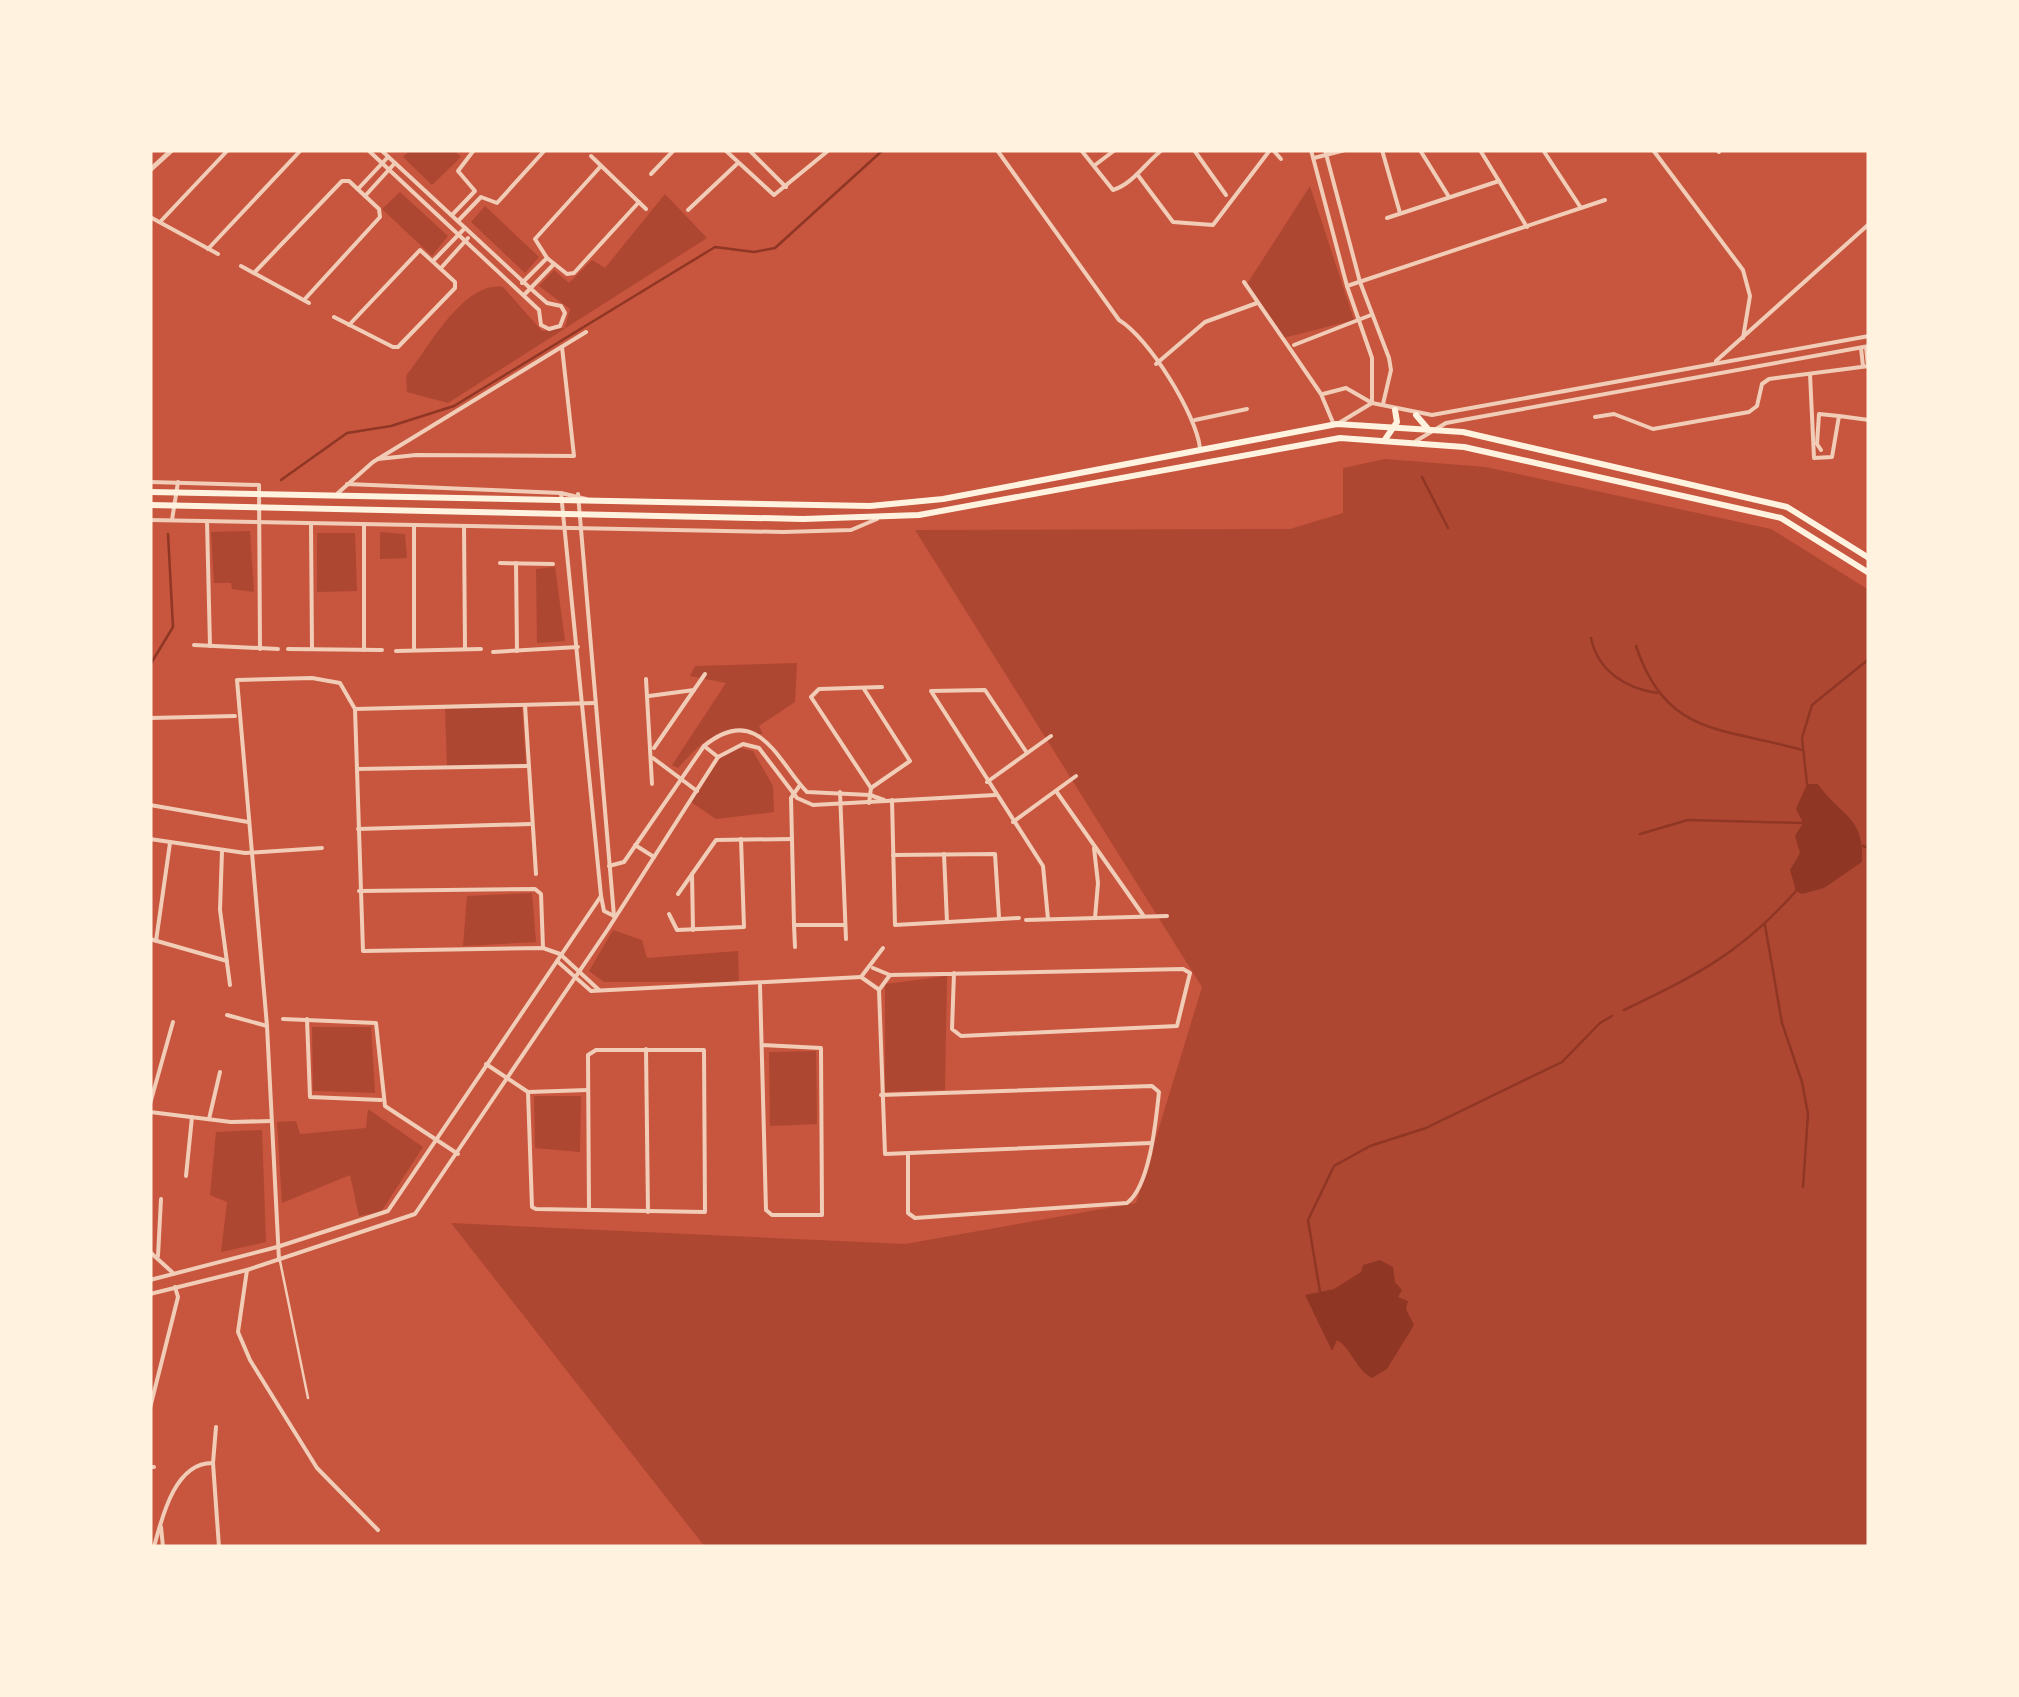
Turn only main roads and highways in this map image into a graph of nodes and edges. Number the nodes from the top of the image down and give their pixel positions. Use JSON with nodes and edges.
{"nodes":[{"id":1,"x":1395,"y":410,"type":"road end"},
{"id":2,"x":1416,"y":415,"type":"road end"},
{"id":3,"x":1394,"y":428,"type":"junction"},
{"id":4,"x":1429,"y":430,"type":"junction"},
{"id":5,"x":1383,"y":442,"type":"junction"},
{"id":6,"x":1566,"y":456,"type":"junction"},
{"id":7,"x":1563,"y":469,"type":"junction"},
{"id":8,"x":150,"y":492,"type":"edge"},
{"id":9,"x":150,"y":506,"type":"edge"},
{"id":10,"x":1869,"y":558,"type":"edge"},
{"id":11,"x":1869,"y":573,"type":"edge"}],
"edges":[{"from":1,"to":3,"type":"main road"},
{"from":2,"to":4,"type":"main road"},
{"from":3,"to":4,"type":"main road"},
{"from":3,"to":5,"type":"main road"},
{"from":3,"to":8,"type":"main road"},
{"from":4,"to":6,"type":"main road"},
{"from":5,"to":7,"type":"main road"},
{"from":5,"to":9,"type":"main road"},
{"from":6,"to":7,"type":"main road"},
{"from":6,"to":10,"type":"main road"},
{"from":7,"to":11,"type":"main road"}]}
